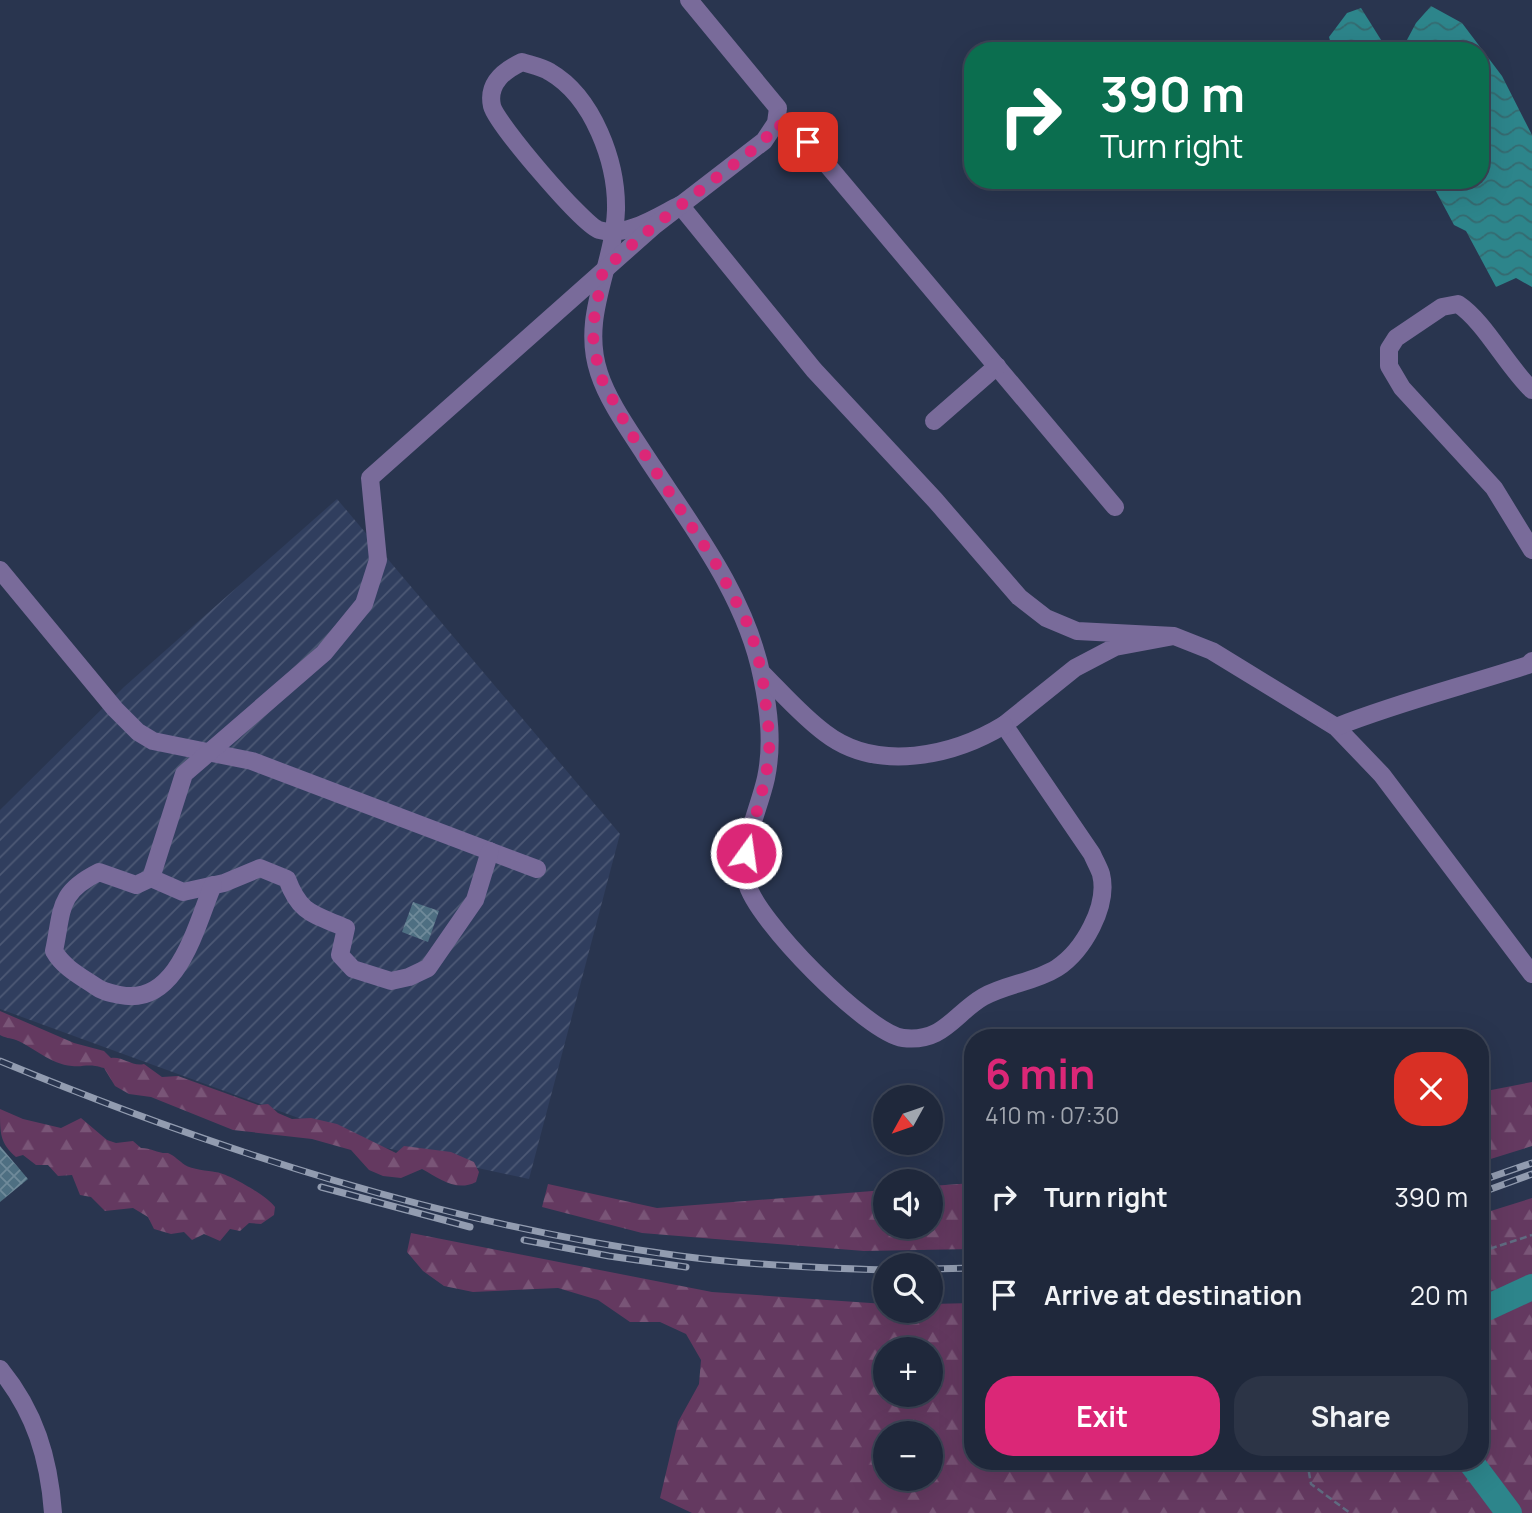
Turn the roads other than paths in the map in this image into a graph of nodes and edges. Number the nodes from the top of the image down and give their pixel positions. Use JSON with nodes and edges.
{"nodes":[{"id":1,"x":689,"y":0,"type":"edge"},
{"id":2,"x":777,"y":115,"type":"junction"},
{"id":3,"x":680,"y":205,"type":"junction"},
{"id":4,"x":613,"y":230,"type":"junction"},
{"id":5,"x":603,"y":270,"type":"junction"},
{"id":6,"x":998,"y":366,"type":"junction"},
{"id":7,"x":1532,"y":390,"type":"edge"},
{"id":8,"x":934,"y":421,"type":"dead end"},
{"id":9,"x":1115,"y":507,"type":"dead end"},
{"id":10,"x":1532,"y":551,"type":"edge"},
{"id":11,"x":0,"y":570,"type":"edge"},
{"id":12,"x":1174,"y":636,"type":"junction"},
{"id":13,"x":1532,"y":661,"type":"edge"},
{"id":14,"x":762,"y":673,"type":"junction"},
{"id":15,"x":1004,"y":725,"type":"junction"},
{"id":16,"x":1336,"y":727,"type":"junction"},
{"id":17,"x":208,"y":752,"type":"junction"},
{"id":18,"x":490,"y":851,"type":"junction"},
{"id":19,"x":537,"y":869,"type":"dead end"},
{"id":20,"x":151,"y":878,"type":"junction"},
{"id":21,"x":213,"y":885,"type":"junction"},
{"id":22,"x":1532,"y":974,"type":"edge"},
{"id":23,"x":0,"y":1369,"type":"edge"},
{"id":24,"x":53,"y":1513,"type":"edge"}],
"edges":[{"from":1,"to":2,"type":"street"},
{"from":2,"to":3,"type":"street"},
{"from":2,"to":6,"type":"street"},
{"from":3,"to":4,"type":"street"},
{"from":3,"to":5,"type":"street"},
{"from":3,"to":12,"type":"street"},
{"from":4,"to":4,"type":"street"},
{"from":4,"to":5,"type":"street"},
{"from":5,"to":14,"type":"street"},
{"from":5,"to":17,"type":"street"},
{"from":6,"to":8,"type":"street"},
{"from":6,"to":9,"type":"street"},
{"from":7,"to":10,"type":"street"},
{"from":11,"to":17,"type":"street"},
{"from":12,"to":15,"type":"street"},
{"from":12,"to":16,"type":"street"},
{"from":13,"to":16,"type":"street"},
{"from":14,"to":15,"type":"street"},
{"from":14,"to":15,"type":"street"},
{"from":16,"to":22,"type":"street"},
{"from":17,"to":18,"type":"street"},
{"from":17,"to":20,"type":"street"},
{"from":18,"to":19,"type":"street"},
{"from":18,"to":21,"type":"street"},
{"from":20,"to":21,"type":"street"},
{"from":20,"to":21,"type":"street"},
{"from":23,"to":24,"type":"street"}]}
